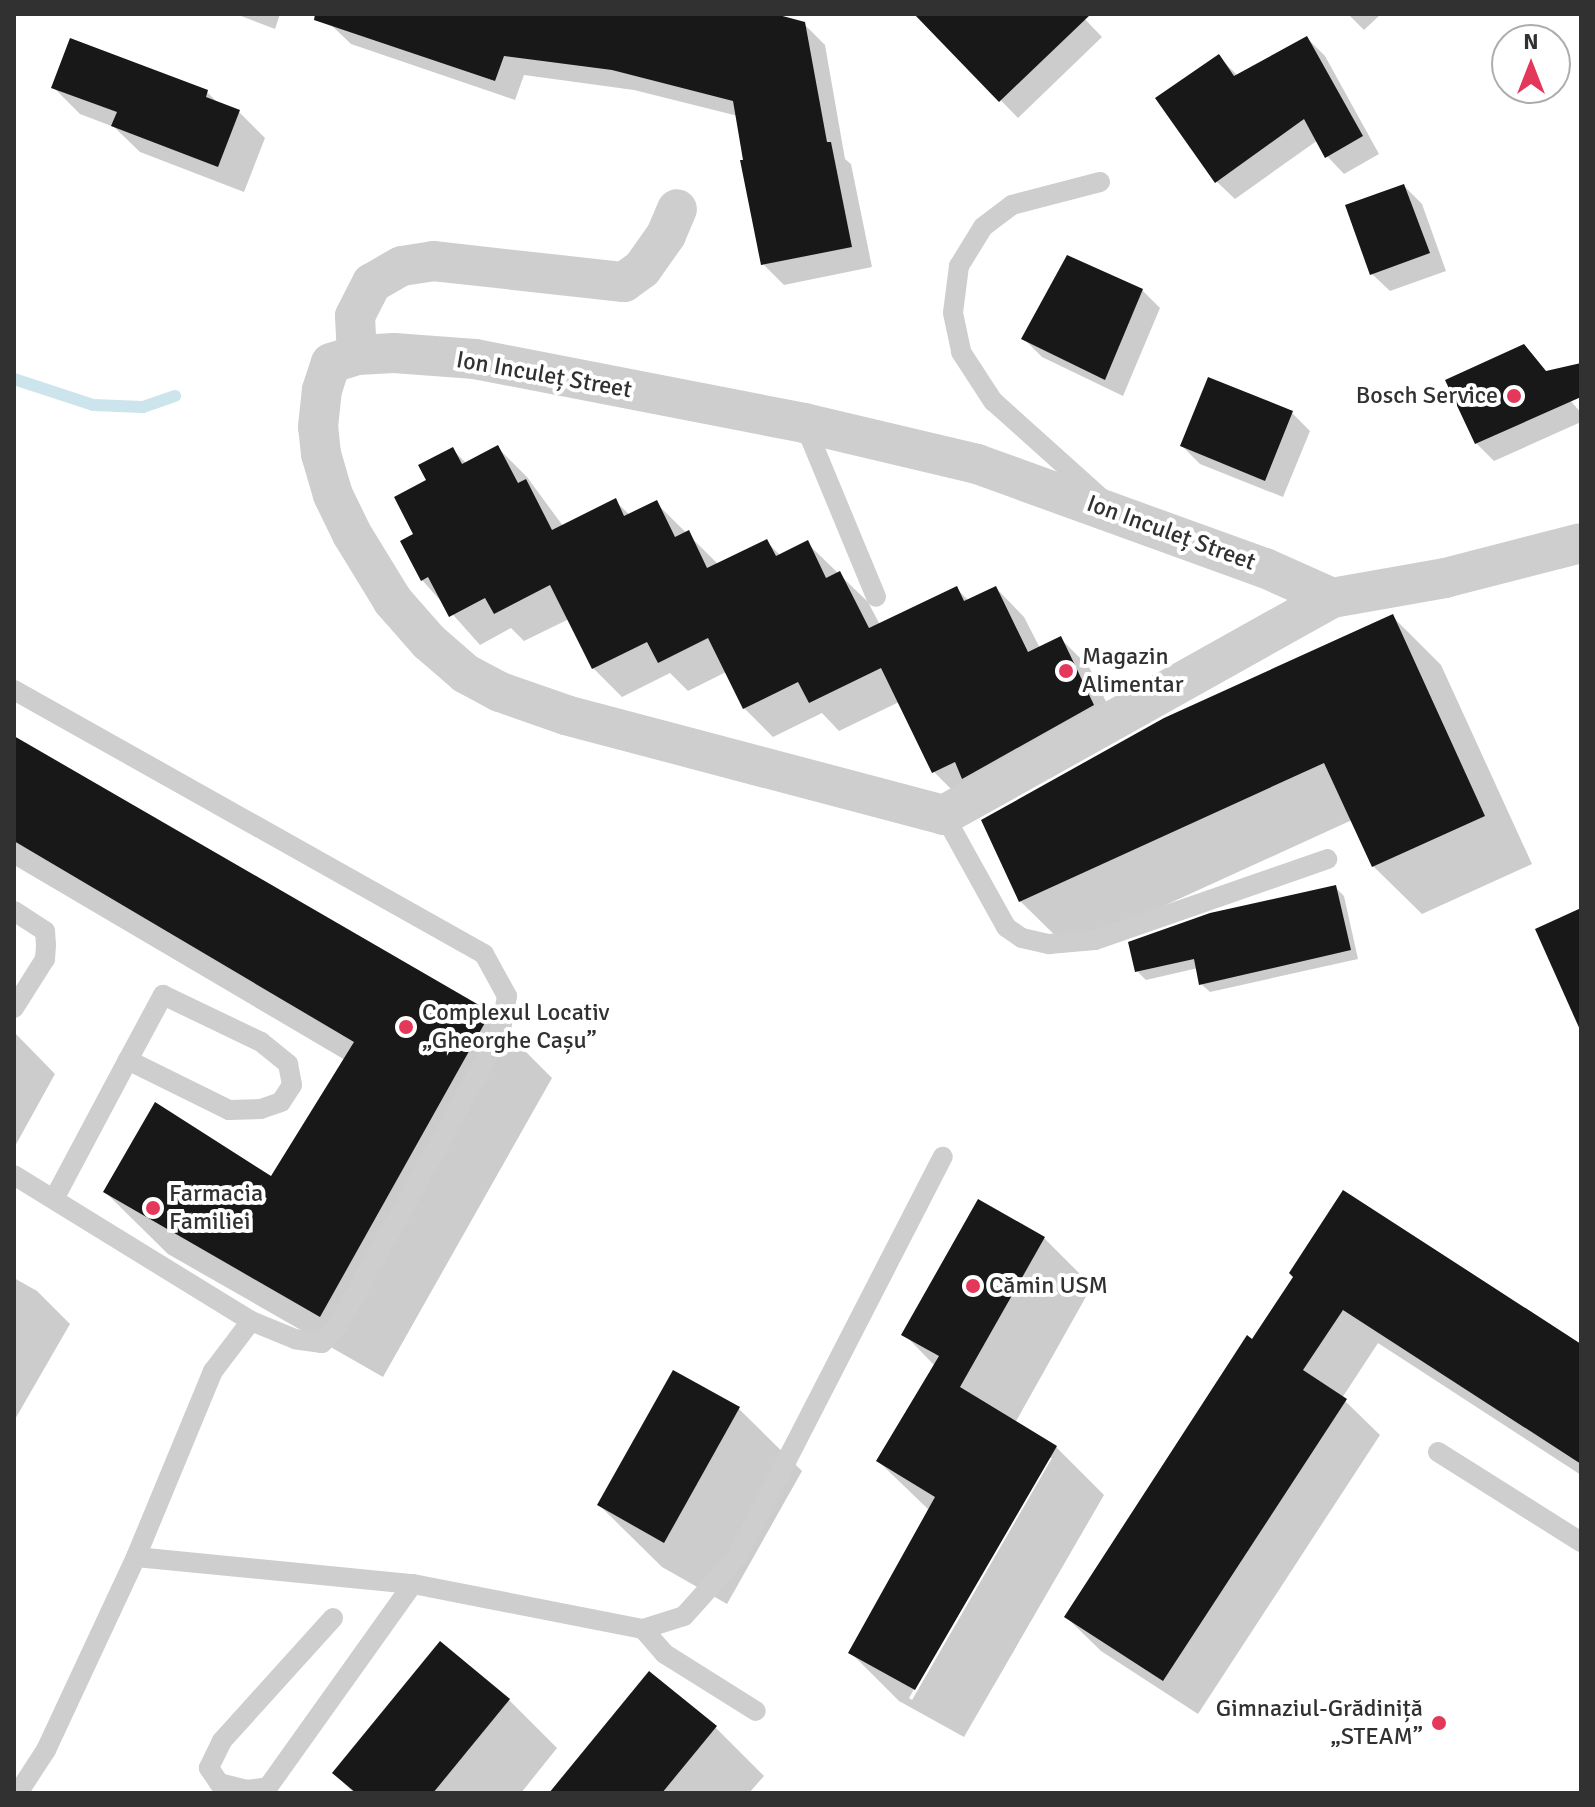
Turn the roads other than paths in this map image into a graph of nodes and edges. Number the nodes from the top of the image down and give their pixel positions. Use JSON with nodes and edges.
{"nodes":[{"id":1,"x":1100,"y":182,"type":"dead end"},
{"id":2,"x":677,"y":209,"type":"dead end"},
{"id":3,"x":357,"y":355,"type":"junction"},
{"id":4,"x":804,"y":423,"type":"junction"},
{"id":5,"x":1115,"y":511,"type":"junction"},
{"id":6,"x":1581,"y":543,"type":"edge"},
{"id":7,"x":876,"y":597,"type":"dead end"},
{"id":8,"x":1332,"y":598,"type":"junction"},
{"id":9,"x":14,"y":690,"type":"edge"},
{"id":10,"x":944,"y":815,"type":"junction"},
{"id":11,"x":1327,"y":859,"type":"dead end"},
{"id":12,"x":14,"y":911,"type":"edge"},
{"id":13,"x":20,"y":984,"type":"edge"},
{"id":14,"x":14,"y":1008,"type":"edge"},
{"id":15,"x":128,"y":1060,"type":"junction"},
{"id":16,"x":943,"y":1157,"type":"dead end"},
{"id":17,"x":14,"y":1175,"type":"edge"},
{"id":18,"x":54,"y":1199,"type":"junction"},
{"id":19,"x":251,"y":1321,"type":"junction"},
{"id":20,"x":1438,"y":1452,"type":"dead end"},
{"id":21,"x":1581,"y":1542,"type":"edge"},
{"id":22,"x":136,"y":1557,"type":"junction"},
{"id":23,"x":413,"y":1584,"type":"junction"},
{"id":24,"x":333,"y":1618,"type":"dead end"},
{"id":25,"x":643,"y":1629,"type":"junction"},
{"id":26,"x":756,"y":1711,"type":"dead end"},
{"id":27,"x":18,"y":1793,"type":"edge"}],
"edges":[{"from":1,"to":5,"type":"lane"},
{"from":2,"to":3,"type":"street"},
{"from":3,"to":4,"type":"street","name":"Ion Inculeț Street"},
{"from":3,"to":10,"type":"street"},
{"from":4,"to":5,"type":"street","name":"Ion Inculeț Street"},
{"from":4,"to":7,"type":"lane"},
{"from":5,"to":8,"type":"street","name":"Ion Inculeț Street"},
{"from":6,"to":8,"type":"street"},
{"from":8,"to":10,"type":"street"},
{"from":9,"to":19,"type":"lane"},
{"from":10,"to":11,"type":"lane"},
{"from":12,"to":13,"type":"lane"},
{"from":13,"to":14,"type":"lane"},
{"from":15,"to":15,"type":"lane"},
{"from":15,"to":18,"type":"lane"},
{"from":16,"to":25,"type":"lane"},
{"from":17,"to":18,"type":"lane"},
{"from":18,"to":19,"type":"lane"},
{"from":19,"to":22,"type":"lane"},
{"from":20,"to":21,"type":"lane"},
{"from":22,"to":23,"type":"lane"},
{"from":22,"to":27,"type":"lane"},
{"from":23,"to":24,"type":"lane"},
{"from":23,"to":25,"type":"lane"},
{"from":25,"to":26,"type":"lane"}]}
